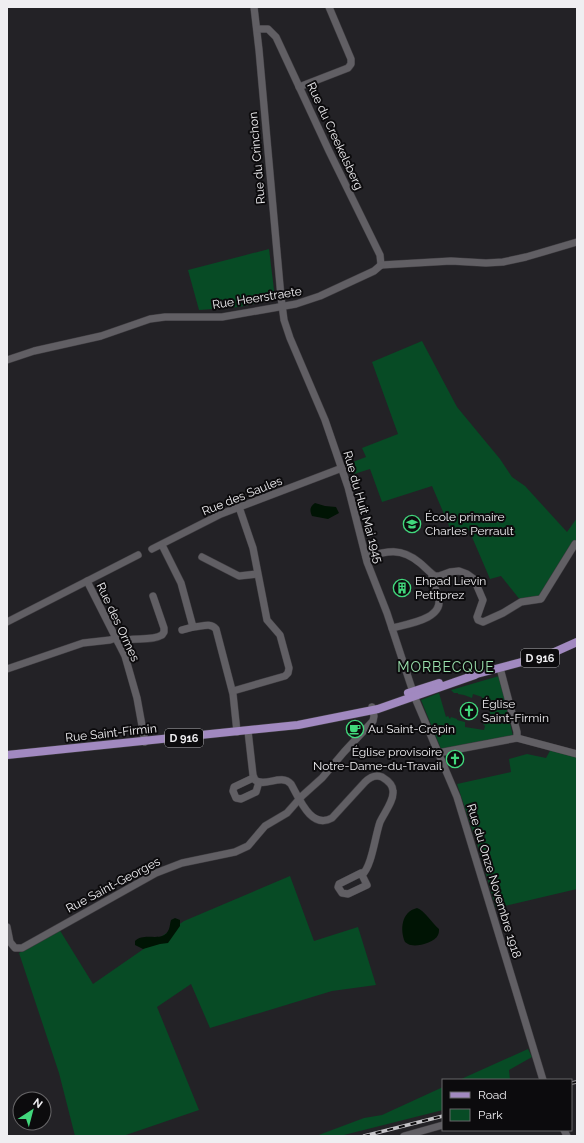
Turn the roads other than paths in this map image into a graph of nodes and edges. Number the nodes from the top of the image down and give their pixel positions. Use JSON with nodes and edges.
{"nodes":[{"id":1,"x":254,"y":7,"type":"edge"},
{"id":2,"x":328,"y":7,"type":"edge"},
{"id":3,"x":257,"y":29,"type":"junction"},
{"id":4,"x":299,"y":87,"type":"junction"},
{"id":5,"x":577,"y":242,"type":"edge"},
{"id":6,"x":381,"y":265,"type":"junction"},
{"id":7,"x":282,"y":307,"type":"junction"},
{"id":8,"x":7,"y":360,"type":"edge"},
{"id":9,"x":342,"y":468,"type":"junction"},
{"id":10,"x":240,"y":507,"type":"junction"},
{"id":11,"x":575,"y":544,"type":"dead end"},
{"id":12,"x":162,"y":545,"type":"junction"},
{"id":13,"x":152,"y":549,"type":"dead end"},
{"id":14,"x":138,"y":555,"type":"dead end"},
{"id":15,"x":202,"y":557,"type":"dead end"},
{"id":16,"x":366,"y":557,"type":"junction"},
{"id":17,"x":257,"y":574,"type":"junction"},
{"id":18,"x":432,"y":575,"type":"junction"},
{"id":19,"x":87,"y":581,"type":"junction"},
{"id":20,"x":153,"y":596,"type":"dead end"},
{"id":21,"x":7,"y":622,"type":"edge"},
{"id":22,"x":193,"y":627,"type":"junction"},
{"id":23,"x":392,"y":628,"type":"junction"},
{"id":24,"x":182,"y":630,"type":"dead end"},
{"id":25,"x":117,"y":640,"type":"junction"},
{"id":26,"x":577,"y":642,"type":"edge"},
{"id":27,"x":500,"y":668,"type":"junction"},
{"id":28,"x":7,"y":669,"type":"edge"},
{"id":29,"x":233,"y":691,"type":"junction"},
{"id":30,"x":414,"y":694,"type":"junction"},
{"id":31,"x":372,"y":709,"type":"junction"},
{"id":32,"x":248,"y":731,"type":"junction"},
{"id":33,"x":237,"y":732,"type":"junction"},
{"id":34,"x":516,"y":738,"type":"junction"},
{"id":35,"x":145,"y":742,"type":"junction"},
{"id":36,"x":438,"y":752,"type":"junction"},
{"id":37,"x":577,"y":754,"type":"edge"},
{"id":38,"x":7,"y":755,"type":"edge"},
{"id":39,"x":300,"y":798,"type":"junction"},
{"id":40,"x":362,"y":875,"type":"dead end"},
{"id":41,"x":7,"y":927,"type":"edge"},
{"id":42,"x":543,"y":1079,"type":"edge"},
{"id":43,"x":442,"y":1125,"type":"edge"},
{"id":44,"x":404,"y":1136,"type":"edge"}],
"edges":[{"from":1,"to":3,"type":"street","name":"Rue du Crinchon"},
{"from":2,"to":4,"type":"street"},
{"from":3,"to":4,"type":"street","name":"Rue du Creekelsberg"},
{"from":3,"to":7,"type":"street","name":"Rue du Crinchon"},
{"from":4,"to":6,"type":"street","name":"Rue du Creekelsberg"},
{"from":5,"to":6,"type":"street","name":"Rue Heerstraete"},
{"from":6,"to":7,"type":"street","name":"Rue Heerstraete"},
{"from":7,"to":8,"type":"street","name":"Rue Heerstraete"},
{"from":7,"to":9,"type":"street","name":"Rue du Huit Mai 1945"},
{"from":9,"to":10,"type":"street","name":"Rue des Saules"},
{"from":9,"to":16,"type":"street","name":"Rue du Huit Mai 1945"},
{"from":10,"to":12,"type":"street","name":"Rue des Saules"},
{"from":10,"to":17,"type":"street"},
{"from":11,"to":18,"type":"street"},
{"from":12,"to":13,"type":"street","name":"Rue des Saules"},
{"from":12,"to":22,"type":"street"},
{"from":14,"to":19,"type":"street"},
{"from":15,"to":17,"type":"street"},
{"from":16,"to":18,"type":"street"},
{"from":16,"to":23,"type":"street","name":"Rue du Huit Mai 1945"},
{"from":17,"to":29,"type":"street"},
{"from":18,"to":23,"type":"street"},
{"from":19,"to":21,"type":"street"},
{"from":19,"to":25,"type":"street","name":"Rue des Ormes"},
{"from":20,"to":25,"type":"street"},
{"from":22,"to":24,"type":"street"},
{"from":22,"to":29,"type":"street"},
{"from":23,"to":30,"type":"street","name":"Rue du Huit Mai 1945"},
{"from":25,"to":28,"type":"street"},
{"from":25,"to":35,"type":"street","name":"Rue des Ormes"},
{"from":26,"to":27,"type":"main road","number":"D 916"},
{"from":27,"to":30,"type":"main road","number":"D 916"},
{"from":27,"to":34,"type":"street"},
{"from":29,"to":33,"type":"street"},
{"from":30,"to":31,"type":"main road","name":"Rue Saint-Firmin","number":"D 916"},
{"from":30,"to":36,"type":"street","name":"Rue du Onze Novembre 1918"},
{"from":31,"to":32,"type":"main road","name":"Rue Saint-Firmin","number":"D 916"},
{"from":31,"to":39,"type":"street","name":"Rue Saint-Georges"},
{"from":32,"to":33,"type":"main road","name":"Rue Saint-Firmin","number":"D 916"},
{"from":32,"to":39,"type":"street"},
{"from":33,"to":35,"type":"main road","name":"Rue Saint-Firmin","number":"D 916"},
{"from":34,"to":36,"type":"street"},
{"from":34,"to":37,"type":"street"},
{"from":35,"to":38,"type":"main road","name":"Rue Saint-Firmin","number":"D 916"},
{"from":36,"to":42,"type":"street","name":"Rue du Onze Novembre 1918"},
{"from":39,"to":40,"type":"street"},
{"from":39,"to":41,"type":"street","name":"Rue Saint-Georges"},
{"from":43,"to":44,"type":"street"}]}
